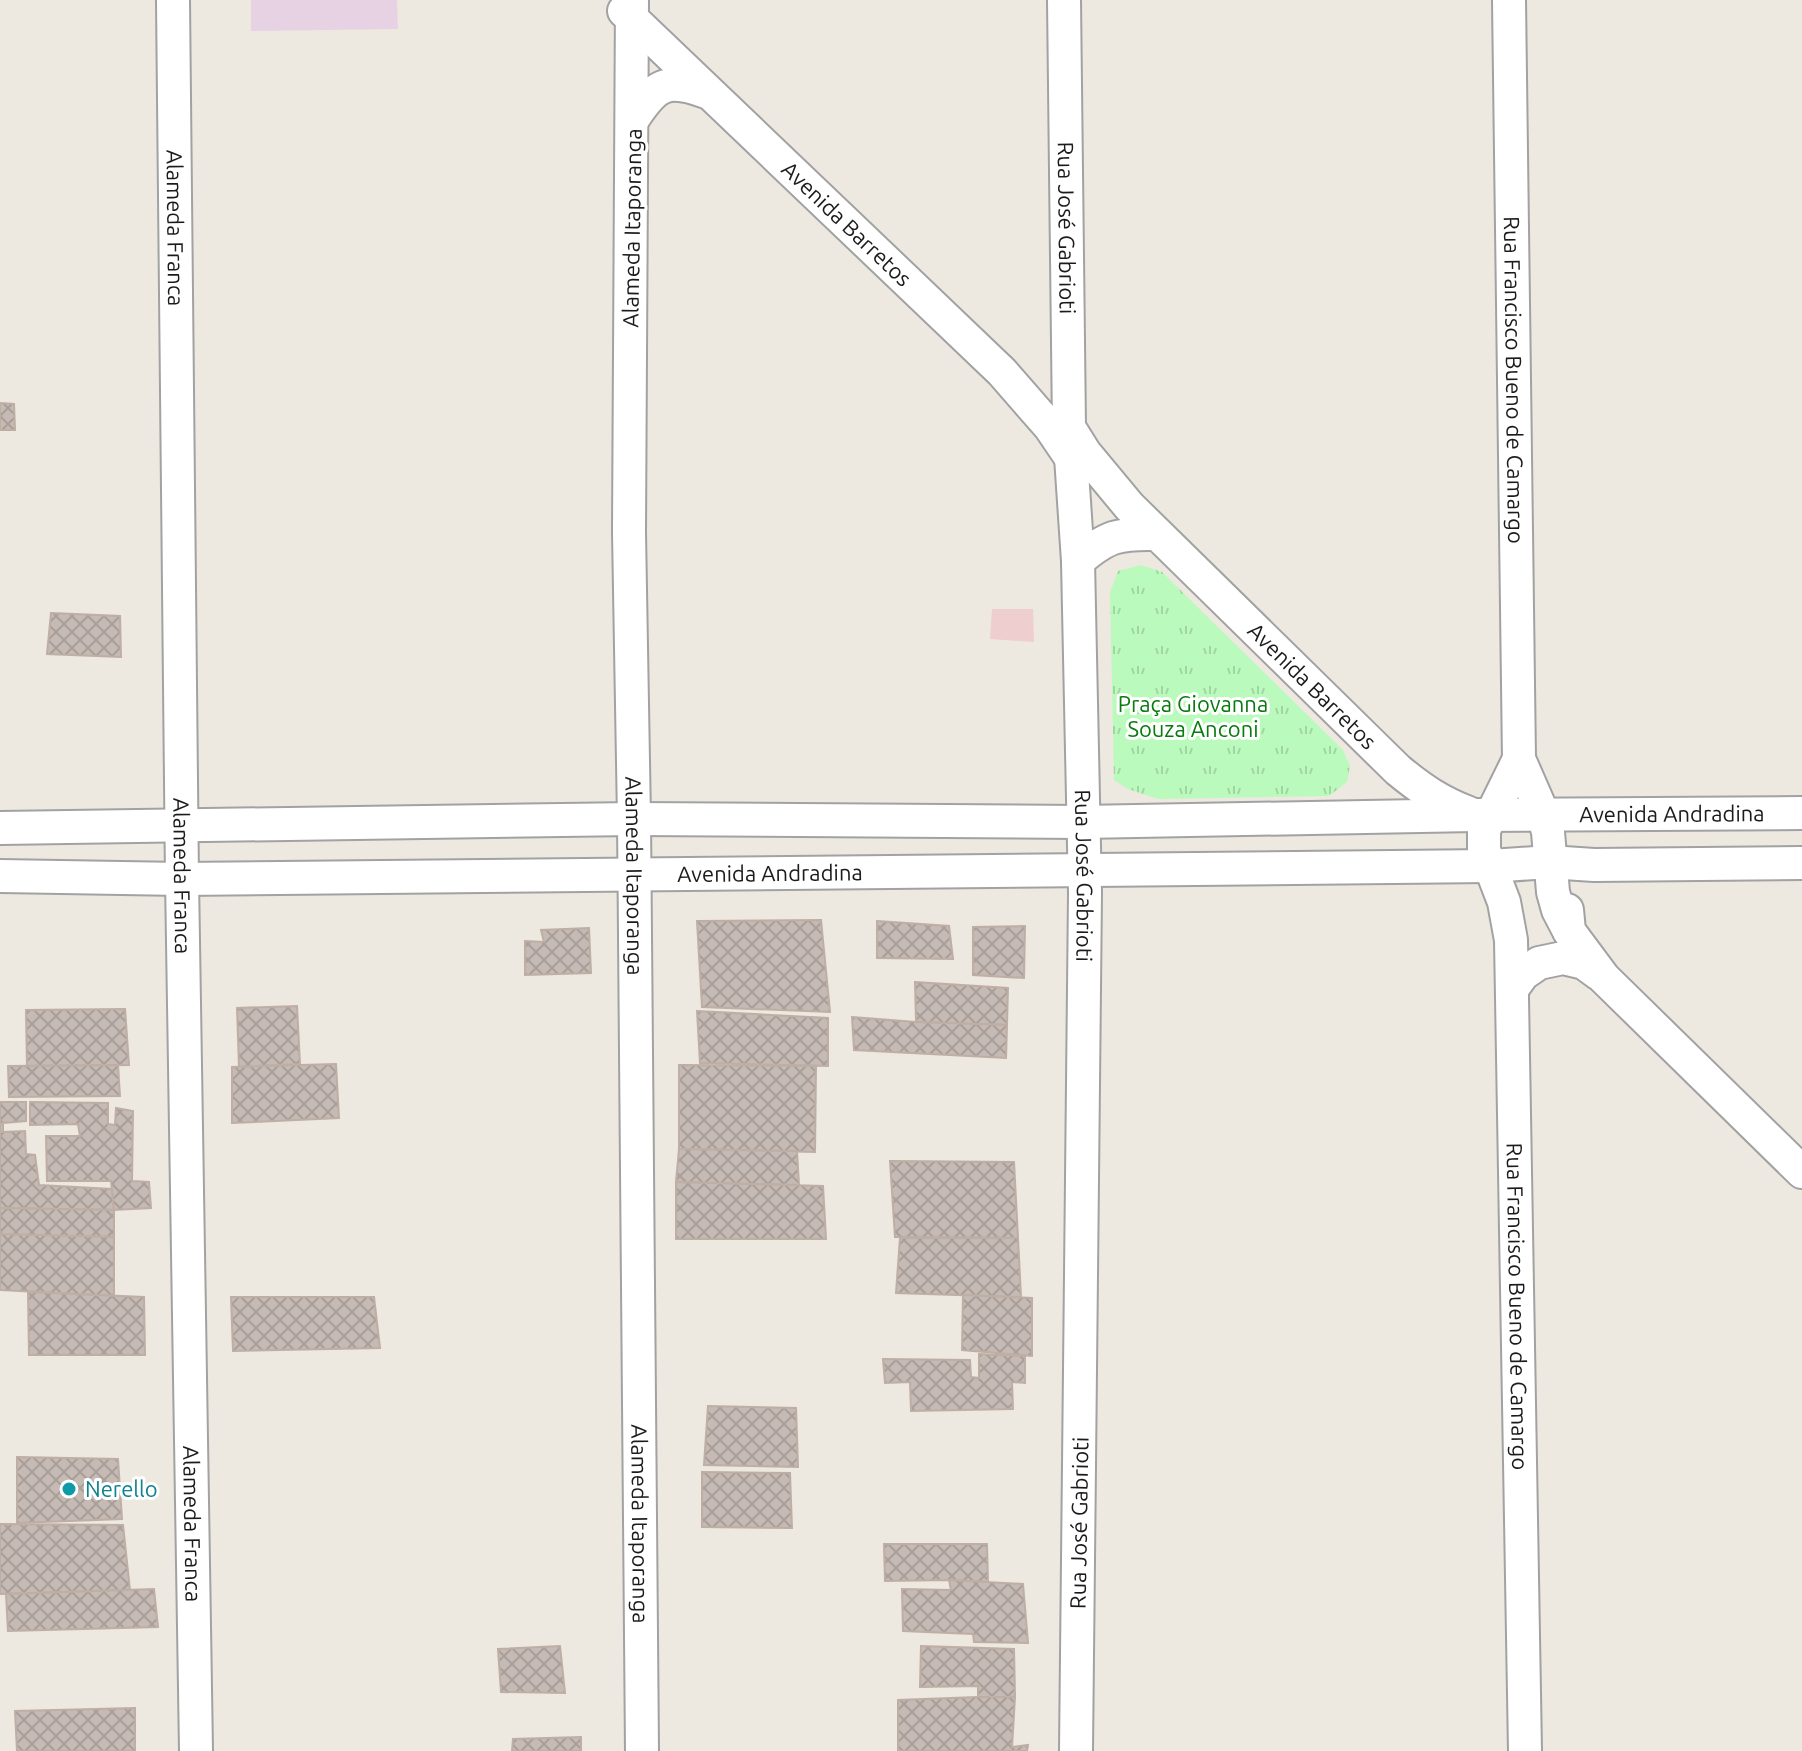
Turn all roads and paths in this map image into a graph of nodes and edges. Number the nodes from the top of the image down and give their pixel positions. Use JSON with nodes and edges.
{"nodes":[{"id":1,"x":173,"y":0,"type":"edge"},
{"id":2,"x":1064,"y":0,"type":"edge"},
{"id":3,"x":1509,"y":0,"type":"edge"},
{"id":4,"x":626,"y":7,"type":"edge"},
{"id":5,"x":706,"y":92,"type":"junction"},
{"id":6,"x":633,"y":119,"type":"junction"},
{"id":7,"x":1070,"y":442,"type":"junction"},
{"id":8,"x":1157,"y":534,"type":"junction"},
{"id":9,"x":1078,"y":561,"type":"junction"},
{"id":10,"x":1519,"y":759,"type":"junction"},
{"id":11,"x":1802,"y":813,"type":"edge"},
{"id":12,"x":1543,"y":814,"type":"junction"},
{"id":13,"x":1482,"y":816,"type":"junction"},
{"id":14,"x":634,"y":819,"type":"junction"},
{"id":15,"x":1082,"y":822,"type":"junction"},
{"id":16,"x":182,"y":825,"type":"junction"},
{"id":17,"x":0,"y":828,"type":"edge"},
{"id":18,"x":1549,"y":862,"type":"junction"},
{"id":19,"x":1802,"y":863,"type":"edge"},
{"id":20,"x":1594,"y":865,"type":"junction"},
{"id":21,"x":1491,"y":866,"type":"junction"},
{"id":22,"x":1085,"y":871,"type":"junction"},
{"id":23,"x":0,"y":876,"type":"edge"},
{"id":24,"x":635,"y":876,"type":"junction"},
{"id":25,"x":182,"y":879,"type":"junction"},
{"id":26,"x":1569,"y":931,"type":"junction"},
{"id":27,"x":1604,"y":978,"type":"junction"},
{"id":28,"x":1512,"y":989,"type":"junction"},
{"id":29,"x":1802,"y":1172,"type":"edge"},
{"id":30,"x":196,"y":1751,"type":"edge"},
{"id":31,"x":642,"y":1751,"type":"edge"},
{"id":32,"x":1076,"y":1751,"type":"edge"},
{"id":33,"x":1525,"y":1751,"type":"edge"}],
"edges":[{"from":1,"to":16,"type":"street","name":"Alameda Franca"},
{"from":2,"to":7,"type":"street","name":"Rua José Gabrioti"},
{"from":3,"to":10,"type":"street","name":"Rua Francisco Bueno de Camargo"},
{"from":4,"to":5,"type":"street","name":"Avenida Barretos"},
{"from":4,"to":6,"type":"street","name":"Alameda Itaporanga"},
{"from":5,"to":6,"type":"street"},
{"from":5,"to":7,"type":"street","name":"Avenida Barretos"},
{"from":6,"to":14,"type":"street","name":"Alameda Itaporanga"},
{"from":7,"to":8,"type":"street","name":"Avenida Barretos"},
{"from":7,"to":9,"type":"street","name":"Rua José Gabrioti"},
{"from":8,"to":9,"type":"street"},
{"from":8,"to":13,"type":"street","name":"Avenida Barretos"},
{"from":9,"to":15,"type":"street","name":"Rua José Gabrioti"},
{"from":10,"to":12,"type":"street","name":"Rua Francisco Bueno de Camargo"},
{"from":10,"to":13,"type":"street","name":"Rua Francisco Bueno de Camargo"},
{"from":11,"to":12,"type":"street","name":"Avenida Andradina"},
{"from":12,"to":13,"type":"street","name":"Avenida Andradina"},
{"from":12,"to":18,"type":"street","name":"Avenida Andradina"},
{"from":13,"to":15,"type":"street","name":"Avenida Andradina"},
{"from":13,"to":21,"type":"street"},
{"from":14,"to":15,"type":"street","name":"Avenida Andradina"},
{"from":14,"to":16,"type":"street","name":"Avenida Andradina"},
{"from":14,"to":24,"type":"street","name":"Alameda Itaporanga"},
{"from":15,"to":22,"type":"street","name":"Rua José Gabrioti"},
{"from":16,"to":17,"type":"street","name":"Avenida Andradina"},
{"from":16,"to":25,"type":"street","name":"Alameda Franca"},
{"from":18,"to":20,"type":"street","name":"Avenida Andradina"},
{"from":18,"to":21,"type":"street","name":"Avenida Andradina"},
{"from":18,"to":26,"type":"street"},
{"from":19,"to":20,"type":"street","name":"Avenida Andradina"},
{"from":20,"to":26,"type":"street"},
{"from":21,"to":22,"type":"street","name":"Avenida Andradina"},
{"from":21,"to":28,"type":"street","name":"Rua Francisco Bueno de Camargo"},
{"from":22,"to":24,"type":"street","name":"Avenida Andradina"},
{"from":22,"to":32,"type":"street","name":"Rua José Gabrioti"},
{"from":23,"to":25,"type":"street","name":"Avenida Andradina"},
{"from":24,"to":25,"type":"street","name":"Avenida Andradina"},
{"from":24,"to":31,"type":"street","name":"Alameda Itaporanga"},
{"from":25,"to":30,"type":"street","name":"Alameda Franca"},
{"from":26,"to":27,"type":"street"},
{"from":27,"to":28,"type":"street"},
{"from":27,"to":29,"type":"street"},
{"from":28,"to":33,"type":"street","name":"Rua Francisco Bueno de Camargo"}]}
